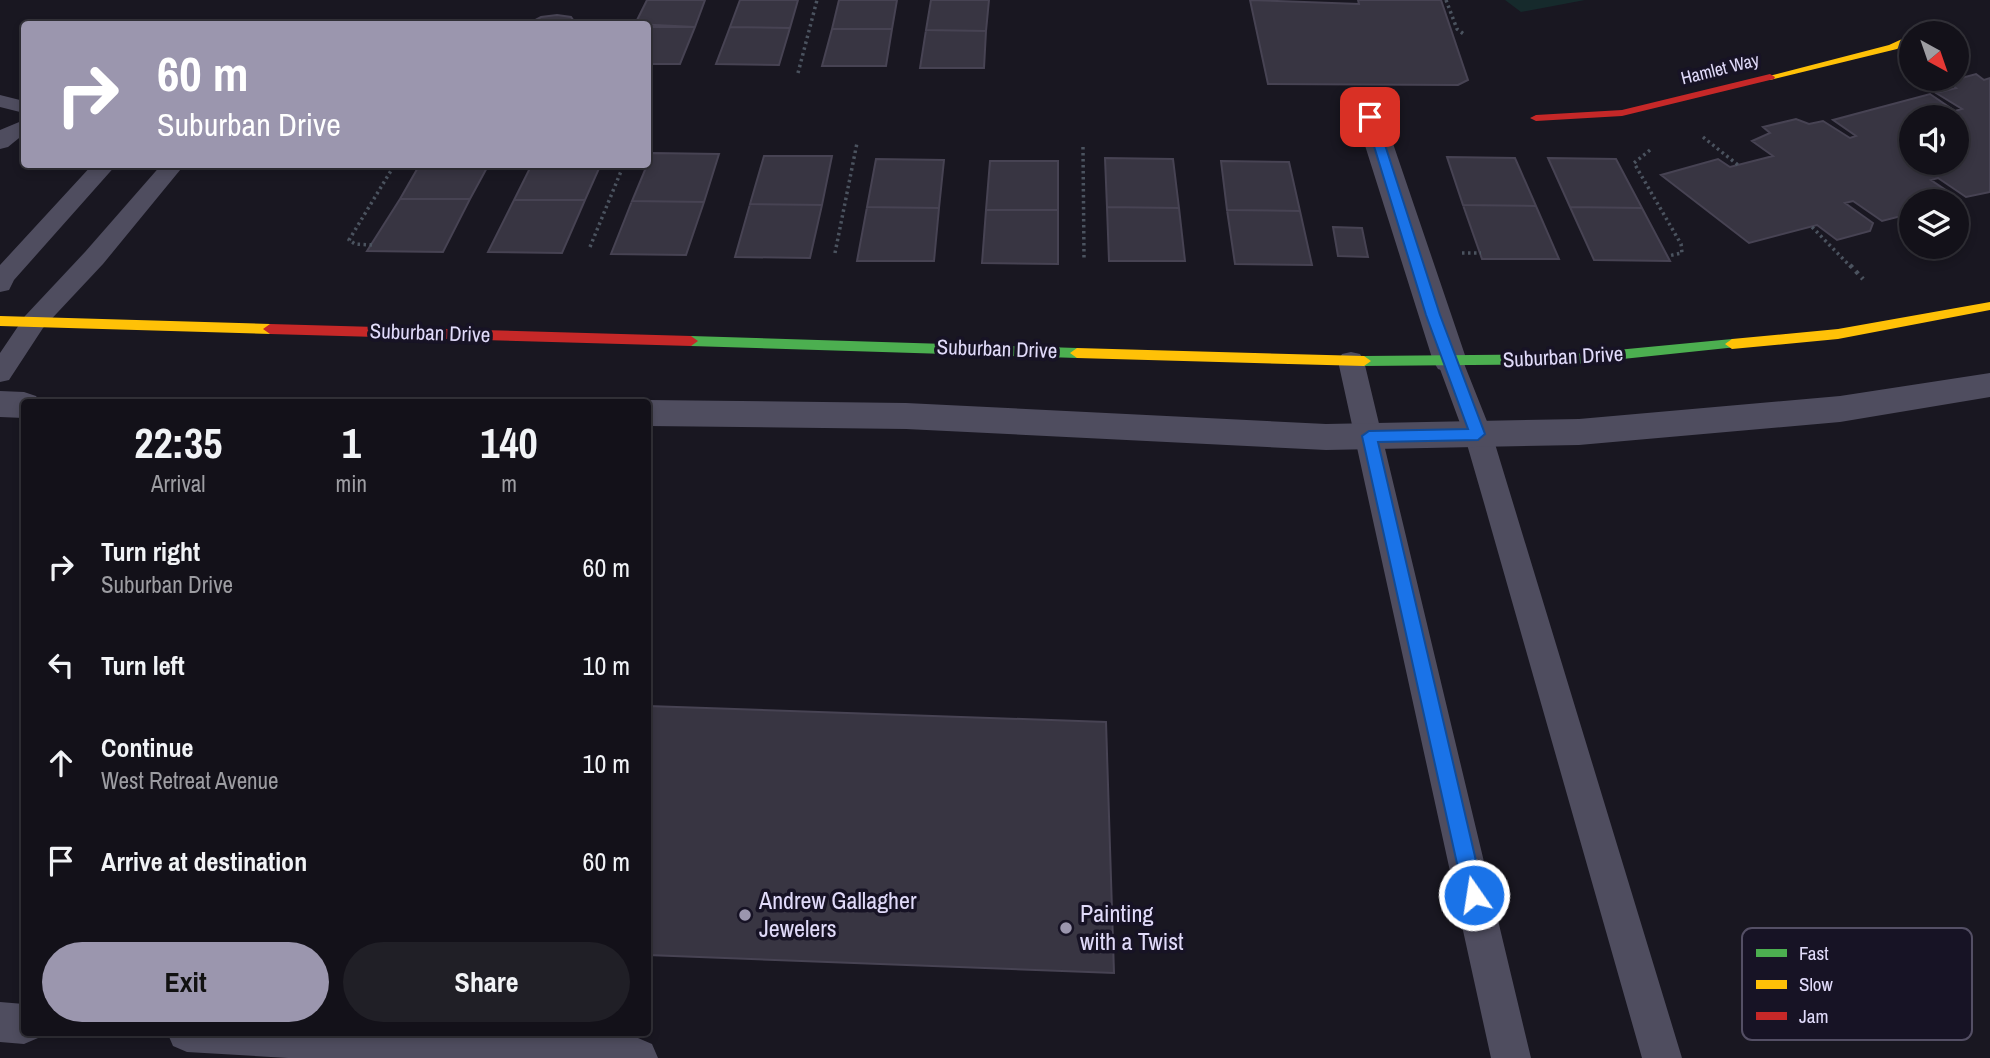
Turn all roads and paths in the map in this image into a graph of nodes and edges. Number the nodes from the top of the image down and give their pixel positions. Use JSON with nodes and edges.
{"nodes":[{"id":1,"x":817,"y":0,"type":"edge"},
{"id":2,"x":1446,"y":0,"type":"edge"},
{"id":3,"x":1465,"y":35,"type":"dead end"},
{"id":4,"x":1899,"y":44,"type":"edge"},
{"id":5,"x":798,"y":73,"type":"dead end"},
{"id":6,"x":0,"y":101,"type":"edge"},
{"id":7,"x":21,"y":106,"type":"edge"},
{"id":8,"x":1370,"y":117,"type":"dead end"},
{"id":9,"x":1536,"y":118,"type":"dead end"},
{"id":10,"x":21,"y":127,"type":"edge"},
{"id":11,"x":1703,"y":137,"type":"dead end"},
{"id":12,"x":0,"y":142,"type":"edge"},
{"id":13,"x":857,"y":143,"type":"dead end"},
{"id":14,"x":1083,"y":146,"type":"dead end"},
{"id":15,"x":1650,"y":150,"type":"dead end"},
{"id":16,"x":1738,"y":165,"type":"dead end"},
{"id":17,"x":102,"y":168,"type":"edge"},
{"id":18,"x":171,"y":168,"type":"edge"},
{"id":19,"x":392,"y":168,"type":"edge"},
{"id":20,"x":622,"y":168,"type":"edge"},
{"id":21,"x":1812,"y":227,"type":"dead end"},
{"id":22,"x":372,"y":244,"type":"dead end"},
{"id":23,"x":590,"y":247,"type":"dead end"},
{"id":24,"x":835,"y":253,"type":"dead end"},
{"id":25,"x":1457,"y":253,"type":"dead end"},
{"id":26,"x":1481,"y":253,"type":"dead end"},
{"id":27,"x":1668,"y":256,"type":"dead end"},
{"id":28,"x":1084,"y":258,"type":"dead end"},
{"id":29,"x":1863,"y":279,"type":"dead end"},
{"id":30,"x":0,"y":284,"type":"edge"},
{"id":31,"x":1990,"y":306,"type":"edge"},
{"id":32,"x":0,"y":321,"type":"edge"},
{"id":33,"x":34,"y":322,"type":"junction"},
{"id":34,"x":1351,"y":360,"type":"junction"},
{"id":35,"x":1450,"y":361,"type":"junction"},
{"id":36,"x":0,"y":373,"type":"edge"},
{"id":37,"x":1990,"y":385,"type":"edge"},
{"id":38,"x":0,"y":404,"type":"edge"},
{"id":39,"x":21,"y":405,"type":"edge"},
{"id":40,"x":651,"y":413,"type":"edge"},
{"id":41,"x":1478,"y":434,"type":"junction"},
{"id":42,"x":1369,"y":436,"type":"junction"},
{"id":43,"x":0,"y":1023,"type":"edge"},
{"id":44,"x":21,"y":1024,"type":"edge"},
{"id":45,"x":256,"y":1036,"type":"edge"},
{"id":46,"x":638,"y":1058,"type":"edge"},
{"id":47,"x":1511,"y":1058,"type":"edge"},
{"id":48,"x":1662,"y":1058,"type":"edge"}],
"edges":[{"from":1,"to":5,"type":"path"},
{"from":2,"to":3,"type":"path"},
{"from":4,"to":9,"type":"street","name":"Hamlet Way"},
{"from":6,"to":7,"type":"lane"},
{"from":8,"to":35,"type":"street"},
{"from":10,"to":12,"type":"lane"},
{"from":11,"to":16,"type":"path"},
{"from":13,"to":24,"type":"path"},
{"from":14,"to":28,"type":"path"},
{"from":15,"to":27,"type":"path"},
{"from":17,"to":30,"type":"lane"},
{"from":18,"to":33,"type":"lane"},
{"from":19,"to":22,"type":"path"},
{"from":20,"to":23,"type":"path"},
{"from":21,"to":29,"type":"path"},
{"from":25,"to":26,"type":"path"},
{"from":31,"to":35,"type":"street","name":"Suburban Drive"},
{"from":32,"to":33,"type":"street","name":"Suburban Drive"},
{"from":33,"to":34,"type":"street","name":"Suburban Drive"},
{"from":33,"to":36,"type":"lane"},
{"from":34,"to":35,"type":"street","name":"Suburban Drive"},
{"from":34,"to":42,"type":"lane"},
{"from":35,"to":41,"type":"lane"},
{"from":37,"to":41,"type":"street"},
{"from":38,"to":39,"type":"street"},
{"from":40,"to":42,"type":"street"},
{"from":41,"to":42,"type":"street"},
{"from":41,"to":48,"type":"lane"},
{"from":42,"to":47,"type":"lane"},
{"from":43,"to":44,"type":"lane"},
{"from":45,"to":46,"type":"lane"}]}
